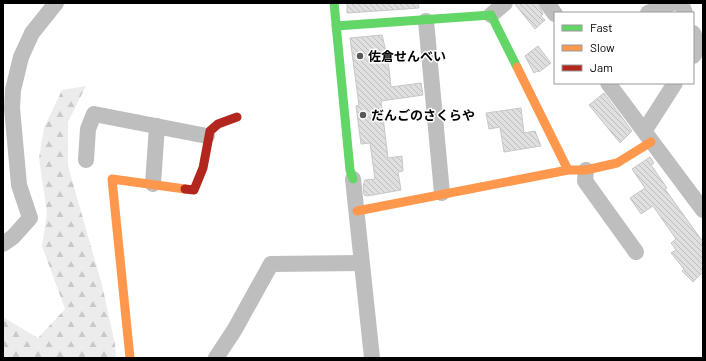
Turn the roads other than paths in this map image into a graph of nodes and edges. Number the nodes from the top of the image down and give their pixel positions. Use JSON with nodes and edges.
{"nodes":[{"id":1,"x":56,"y":3,"type":"edge"},
{"id":2,"x":334,"y":3,"type":"edge"},
{"id":3,"x":505,"y":3,"type":"edge"},
{"id":4,"x":547,"y":3,"type":"edge"},
{"id":5,"x":672,"y":3,"type":"edge"},
{"id":6,"x":650,"y":12,"type":"edge"},
{"id":7,"x":554,"y":13,"type":"edge"},
{"id":8,"x":491,"y":15,"type":"junction"},
{"id":9,"x":426,"y":21,"type":"junction"},
{"id":10,"x":336,"y":26,"type":"junction"},
{"id":11,"x":694,"y":35,"type":"edge"},
{"id":12,"x":694,"y":54,"type":"edge"},
{"id":13,"x":609,"y":84,"type":"edge"},
{"id":14,"x":674,"y":84,"type":"edge"},
{"id":15,"x":237,"y":117,"type":"dead end"},
{"id":16,"x":156,"y":126,"type":"junction"},
{"id":17,"x":207,"y":136,"type":"junction"},
{"id":18,"x":648,"y":136,"type":"junction"},
{"id":19,"x":86,"y":160,"type":"dead end"},
{"id":20,"x":568,"y":170,"type":"junction"},
{"id":21,"x":586,"y":170,"type":"junction"},
{"id":22,"x":353,"y":179,"type":"joint"},
{"id":23,"x":153,"y":184,"type":"junction"},
{"id":24,"x":442,"y":193,"type":"junction"},
{"id":25,"x":357,"y":210,"type":"junction"},
{"id":26,"x":703,"y":210,"type":"edge"},
{"id":27,"x":3,"y":244,"type":"edge"},
{"id":28,"x":636,"y":252,"type":"dead end"},
{"id":29,"x":361,"y":263,"type":"junction"},
{"id":30,"x":130,"y":358,"type":"edge"},
{"id":31,"x":216,"y":358,"type":"edge"},
{"id":32,"x":372,"y":358,"type":"edge"}],
"edges":[{"from":1,"to":27,"type":"street"},
{"from":2,"to":10,"type":"street"},
{"from":3,"to":8,"type":"street"},
{"from":4,"to":7,"type":"street"},
{"from":5,"to":6,"type":"street"},
{"from":8,"to":9,"type":"street"},
{"from":8,"to":20,"type":"street"},
{"from":9,"to":10,"type":"street"},
{"from":9,"to":24,"type":"street"},
{"from":10,"to":22,"type":"street"},
{"from":11,"to":12,"type":"street"},
{"from":13,"to":18,"type":"street"},
{"from":14,"to":18,"type":"street"},
{"from":15,"to":17,"type":"street"},
{"from":16,"to":17,"type":"street"},
{"from":16,"to":19,"type":"street"},
{"from":16,"to":23,"type":"street"},
{"from":17,"to":23,"type":"street"},
{"from":18,"to":21,"type":"street"},
{"from":18,"to":26,"type":"street"},
{"from":20,"to":21,"type":"street"},
{"from":20,"to":24,"type":"street"},
{"from":21,"to":28,"type":"street"},
{"from":22,"to":25,"type":"street"},
{"from":23,"to":30,"type":"street"},
{"from":24,"to":25,"type":"street"},
{"from":25,"to":29,"type":"street"},
{"from":29,"to":31,"type":"street"},
{"from":29,"to":32,"type":"street"}]}
